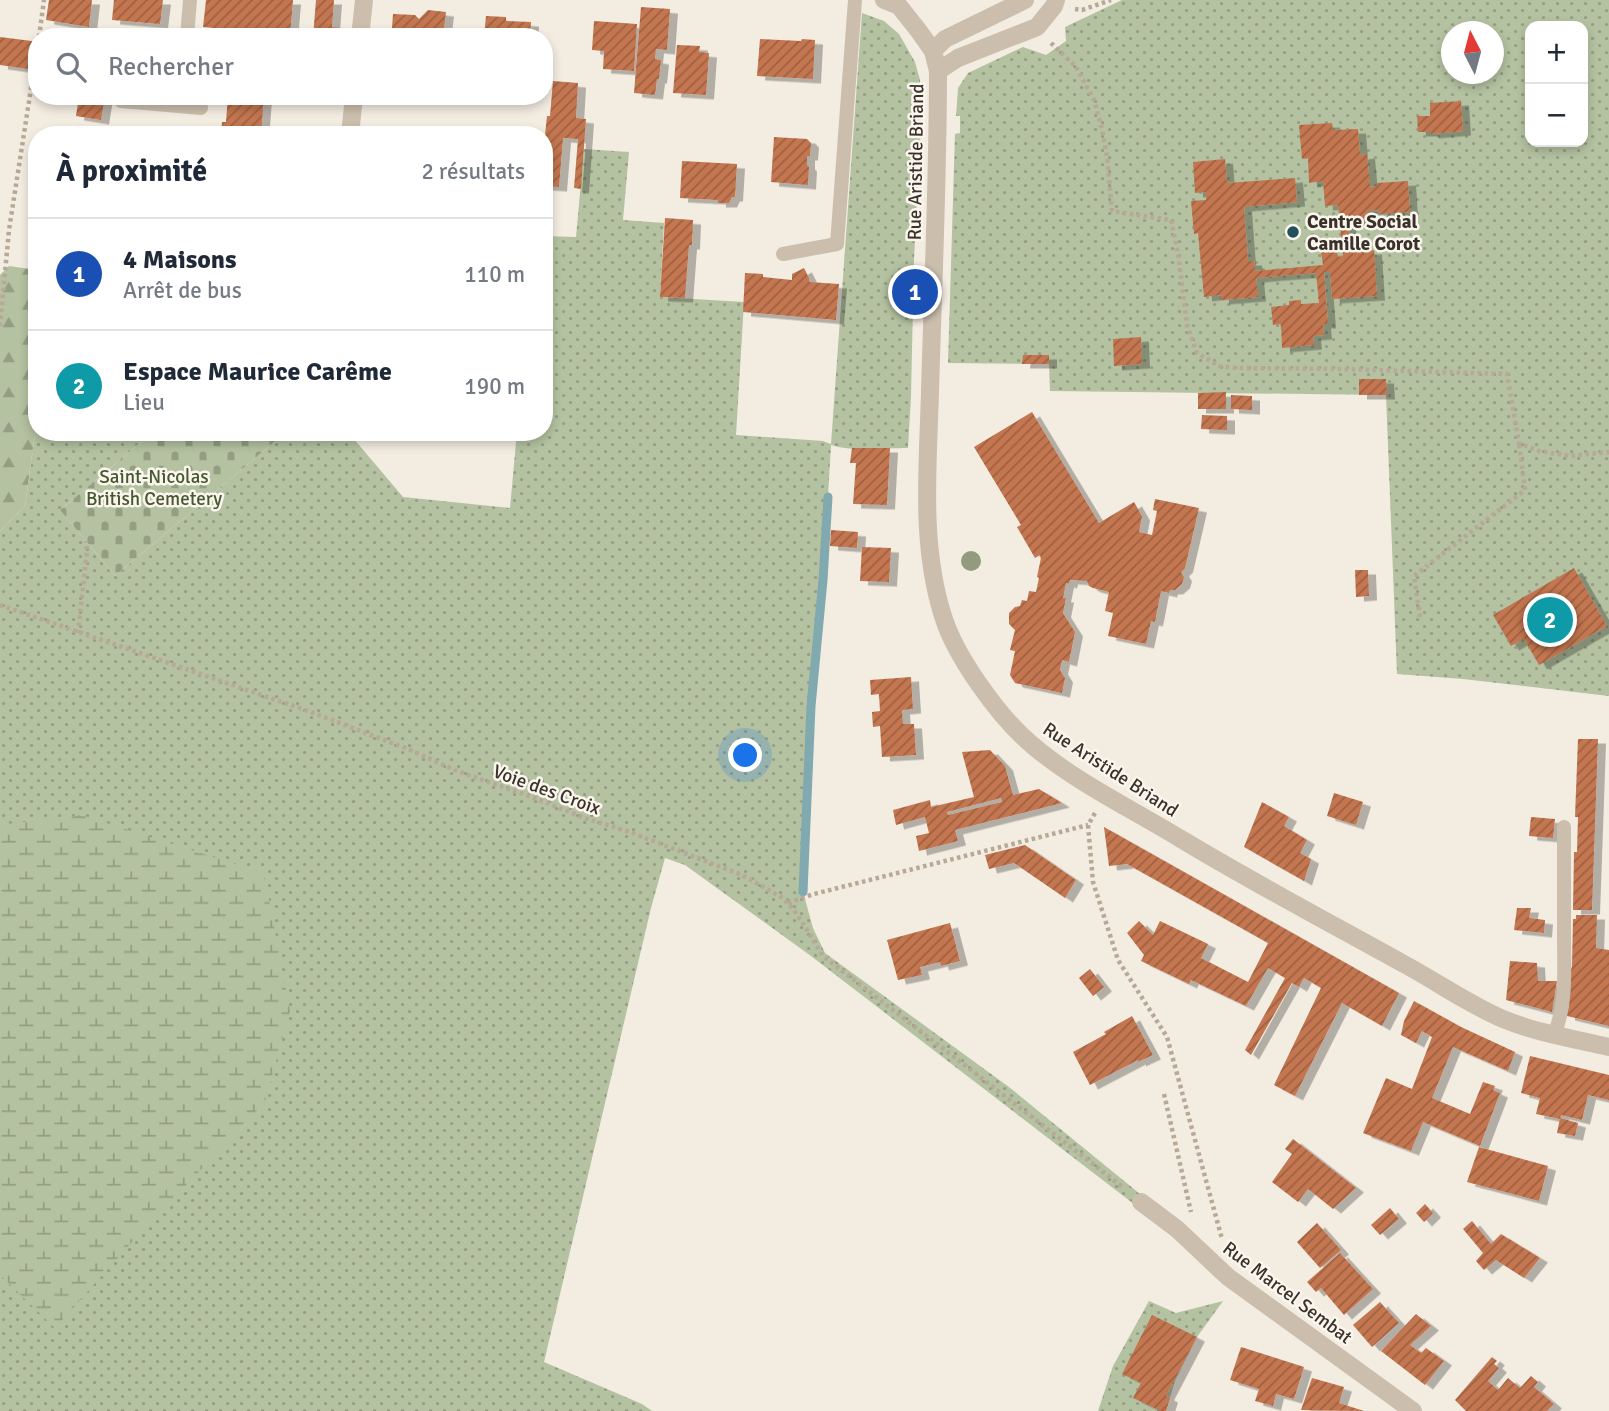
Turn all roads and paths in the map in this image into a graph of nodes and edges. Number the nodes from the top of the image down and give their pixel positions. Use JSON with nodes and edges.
{"nodes":[{"id":1,"x":44,"y":0,"type":"edge"},
{"id":2,"x":190,"y":0,"type":"edge"},
{"id":3,"x":363,"y":0,"type":"edge"},
{"id":4,"x":855,"y":0,"type":"edge"},
{"id":5,"x":1025,"y":0,"type":"edge"},
{"id":6,"x":1111,"y":0,"type":"edge"},
{"id":7,"x":894,"y":2,"type":"edge"},
{"id":8,"x":1062,"y":4,"type":"edge"},
{"id":9,"x":1037,"y":27,"type":"junction"},
{"id":10,"x":40,"y":28,"type":"edge"},
{"id":11,"x":188,"y":28,"type":"edge"},
{"id":12,"x":361,"y":28,"type":"edge"},
{"id":13,"x":933,"y":51,"type":"junction"},
{"id":14,"x":938,"y":71,"type":"junction"},
{"id":15,"x":29,"y":105,"type":"edge"},
{"id":16,"x":195,"y":105,"type":"edge"},
{"id":17,"x":353,"y":105,"type":"edge"},
{"id":18,"x":201,"y":107,"type":"dead end"},
{"id":19,"x":351,"y":126,"type":"edge"},
{"id":20,"x":783,"y":254,"type":"dead end"},
{"id":21,"x":0,"y":326,"type":"edge"},
{"id":22,"x":1519,"y":443,"type":"junction"},
{"id":23,"x":1609,"y":452,"type":"edge"},
{"id":24,"x":86,"y":541,"type":"dead end"},
{"id":25,"x":0,"y":606,"type":"edge"},
{"id":26,"x":1420,"y":617,"type":"dead end"},
{"id":27,"x":78,"y":633,"type":"junction"},
{"id":28,"x":1105,"y":794,"type":"junction"},
{"id":29,"x":1088,"y":825,"type":"junction"},
{"id":30,"x":1564,"y":827,"type":"dead end"},
{"id":31,"x":788,"y":903,"type":"junction"},
{"id":32,"x":1554,"y":1034,"type":"junction"},
{"id":33,"x":1609,"y":1047,"type":"edge"},
{"id":34,"x":1164,"y":1094,"type":"dead end"},
{"id":35,"x":1182,"y":1172,"type":"dead end"},
{"id":36,"x":1141,"y":1202,"type":"joint"},
{"id":37,"x":1228,"y":1278,"type":"junction"},
{"id":38,"x":1413,"y":1411,"type":"edge"}],
"edges":[{"from":1,"to":10,"type":"path"},
{"from":2,"to":11,"type":"lane"},
{"from":3,"to":12,"type":"street"},
{"from":4,"to":20,"type":"lane"},
{"from":5,"to":13,"type":"street"},
{"from":6,"to":8,"type":"path"},
{"from":7,"to":13,"type":"street"},
{"from":8,"to":9,"type":"street"},
{"from":9,"to":14,"type":"street"},
{"from":9,"to":22,"type":"path"},
{"from":13,"to":14,"type":"street","name":"Rue Aristide Briand"},
{"from":14,"to":28,"type":"street","name":"Rue Aristide Briand"},
{"from":15,"to":21,"type":"path"},
{"from":16,"to":18,"type":"lane"},
{"from":17,"to":19,"type":"street"},
{"from":22,"to":23,"type":"path"},
{"from":22,"to":26,"type":"path"},
{"from":24,"to":27,"type":"path"},
{"from":25,"to":27,"type":"path","name":"Voie des Croix"},
{"from":27,"to":31,"type":"path","name":"Voie des Croix"},
{"from":28,"to":29,"type":"path"},
{"from":28,"to":32,"type":"street","name":"Rue Aristide Briand"},
{"from":29,"to":31,"type":"path"},
{"from":29,"to":37,"type":"path"},
{"from":30,"to":32,"type":"lane"},
{"from":31,"to":36,"type":"path"},
{"from":32,"to":33,"type":"street","name":"Rue Aristide Briand"},
{"from":34,"to":35,"type":"path"},
{"from":36,"to":37,"type":"street","name":"Rue Marcel Sembat"},
{"from":37,"to":38,"type":"street","name":"Rue Marcel Sembat"}]}
